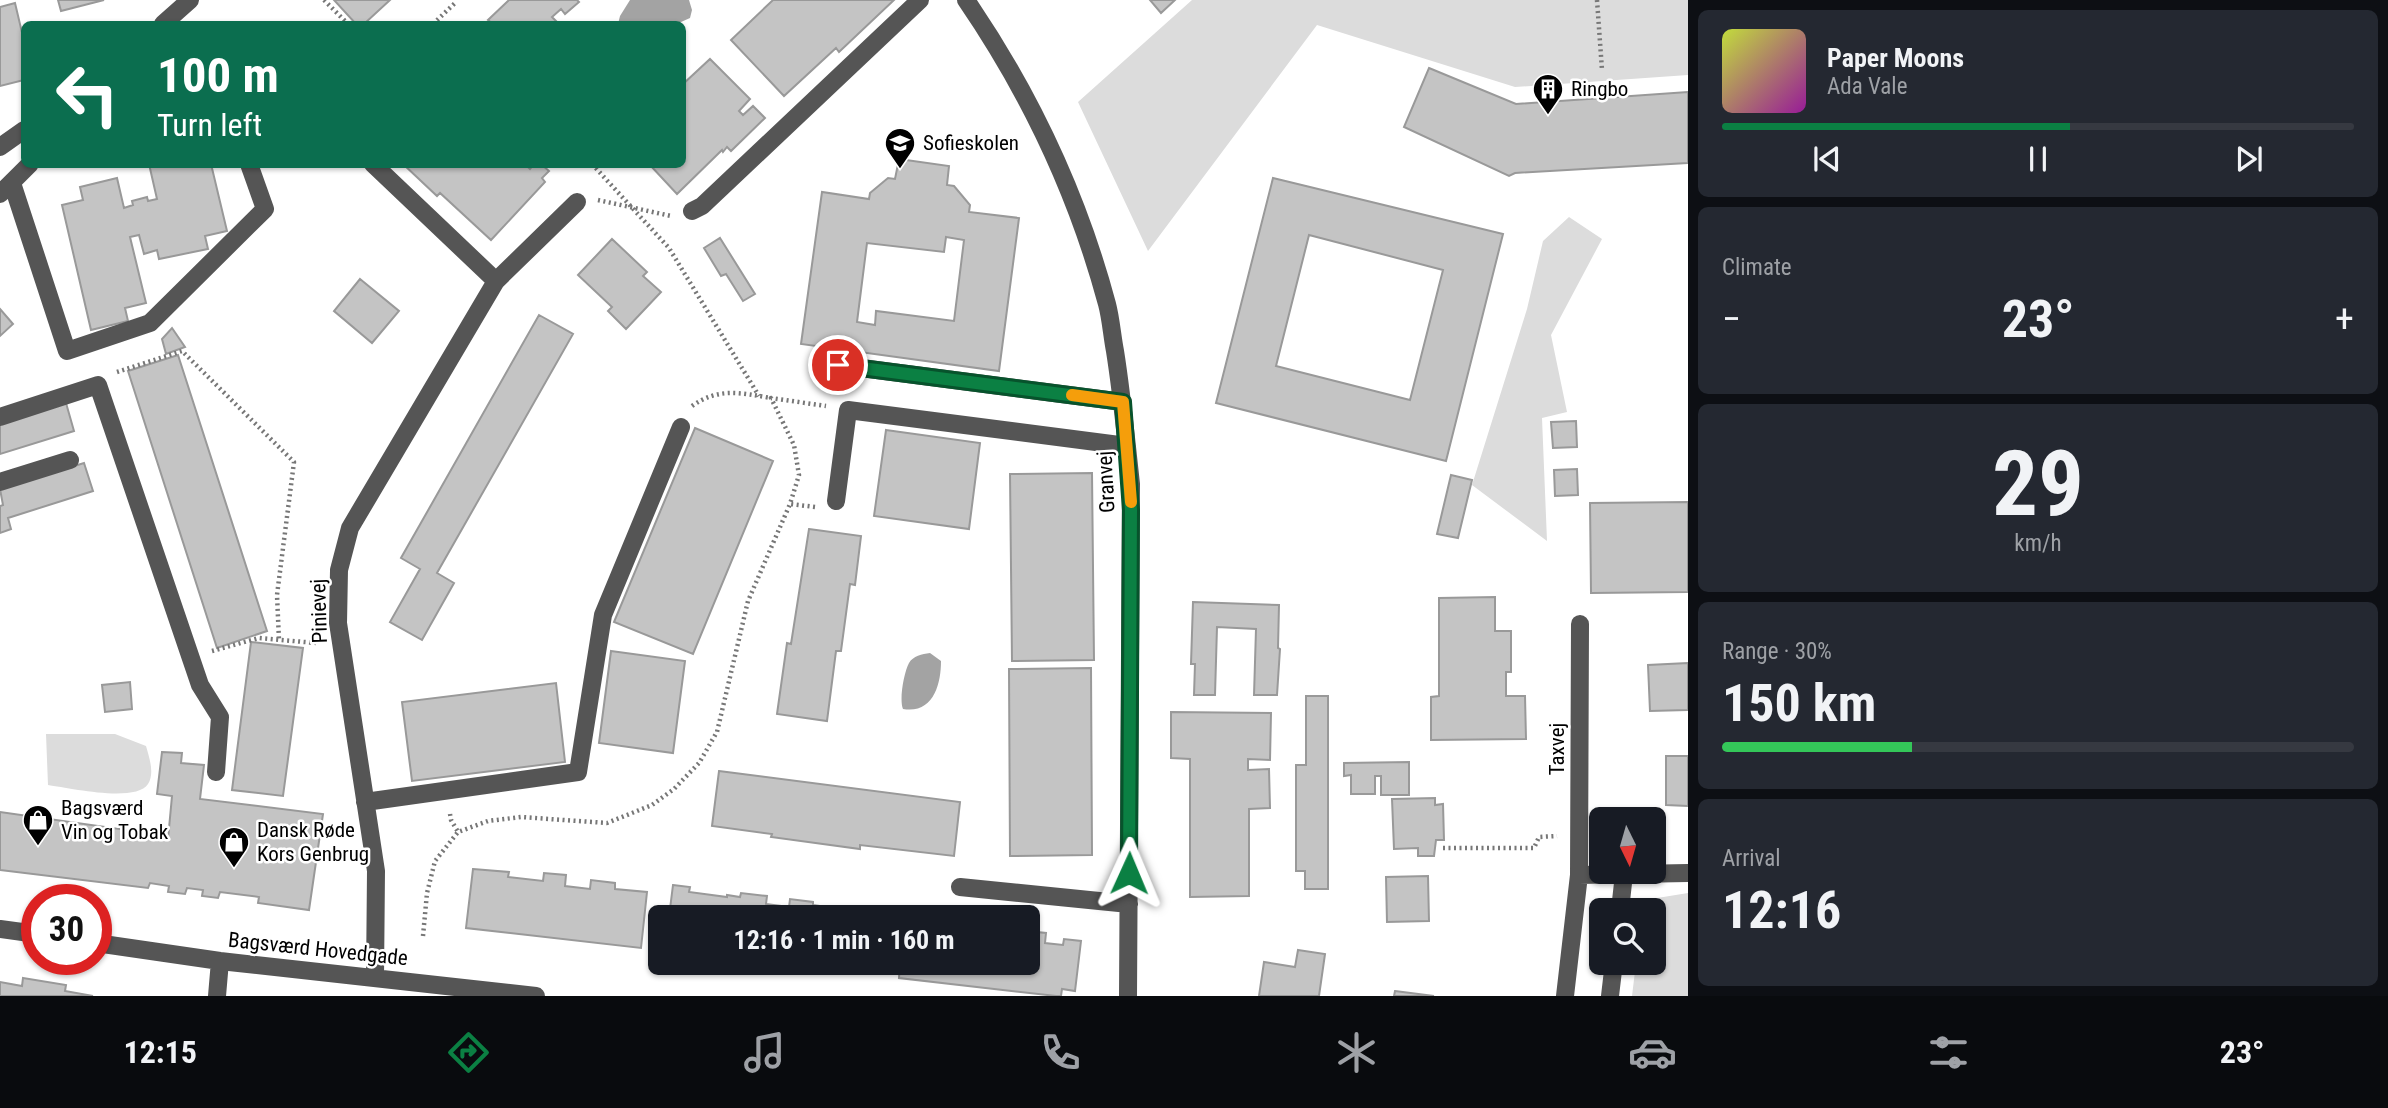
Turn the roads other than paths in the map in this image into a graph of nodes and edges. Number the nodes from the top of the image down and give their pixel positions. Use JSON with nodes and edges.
{"nodes":[{"id":1,"x":190,"y":0,"type":"edge"},
{"id":2,"x":920,"y":0,"type":"edge"},
{"id":3,"x":966,"y":0,"type":"edge"},
{"id":4,"x":166,"y":21,"type":"edge"},
{"id":5,"x":21,"y":132,"type":"edge"},
{"id":6,"x":0,"y":147,"type":"edge"},
{"id":7,"x":26,"y":168,"type":"edge"},
{"id":8,"x":250,"y":168,"type":"edge"},
{"id":9,"x":377,"y":168,"type":"edge"},
{"id":10,"x":6,"y":189,"type":"edge"},
{"id":11,"x":577,"y":202,"type":"road end"},
{"id":12,"x":692,"y":211,"type":"road end"},
{"id":13,"x":496,"y":281,"type":"junction"},
{"id":14,"x":838,"y":365,"type":"dead end"},
{"id":15,"x":1123,"y":402,"type":"junction"},
{"id":16,"x":0,"y":417,"type":"edge"},
{"id":17,"x":681,"y":427,"type":"road end"},
{"id":18,"x":1127,"y":446,"type":"junction"},
{"id":19,"x":70,"y":460,"type":"dead end"},
{"id":20,"x":0,"y":482,"type":"edge"},
{"id":21,"x":836,"y":501,"type":"road end"},
{"id":22,"x":1580,"y":624,"type":"dead end"},
{"id":23,"x":216,"y":772,"type":"dead end"},
{"id":24,"x":365,"y":802,"type":"junction"},
{"id":25,"x":1666,"y":873,"type":"edge"},
{"id":26,"x":1688,"y":873,"type":"edge"},
{"id":27,"x":1580,"y":875,"type":"junction"},
{"id":28,"x":1589,"y":875,"type":"edge"},
{"id":29,"x":960,"y":887,"type":"dead end"},
{"id":30,"x":1129,"y":904,"type":"junction"},
{"id":31,"x":0,"y":929,"type":"edge"},
{"id":32,"x":21,"y":932,"type":"edge"},
{"id":33,"x":112,"y":945,"type":"edge"},
{"id":34,"x":220,"y":961,"type":"junction"},
{"id":35,"x":1612,"y":975,"type":"edge"},
{"id":36,"x":375,"y":978,"type":"junction"},
{"id":37,"x":217,"y":996,"type":"edge"},
{"id":38,"x":536,"y":996,"type":"edge"},
{"id":39,"x":1128,"y":996,"type":"edge"},
{"id":40,"x":1565,"y":996,"type":"edge"},
{"id":41,"x":1610,"y":996,"type":"edge"}],
"edges":[{"from":1,"to":4,"type":"street"},
{"from":2,"to":12,"type":"street"},
{"from":3,"to":15,"type":"street","name":"Granvej"},
{"from":5,"to":6,"type":"street"},
{"from":7,"to":10,"type":"street"},
{"from":8,"to":10,"type":"street"},
{"from":9,"to":13,"type":"street"},
{"from":11,"to":13,"type":"street","name":"Pinievej"},
{"from":13,"to":24,"type":"street","name":"Pinievej"},
{"from":14,"to":15,"type":"street"},
{"from":15,"to":18,"type":"street","name":"Granvej"},
{"from":16,"to":23,"type":"street"},
{"from":17,"to":24,"type":"street"},
{"from":18,"to":21,"type":"street"},
{"from":18,"to":30,"type":"street","name":"Granvej"},
{"from":19,"to":20,"type":"street"},
{"from":22,"to":27,"type":"street","name":"Taxvej"},
{"from":24,"to":36,"type":"street","name":"Pinievej"},
{"from":25,"to":26,"type":"street"},
{"from":27,"to":28,"type":"street"},
{"from":27,"to":40,"type":"street","name":"Taxvej"},
{"from":29,"to":30,"type":"street"},
{"from":30,"to":39,"type":"street","name":"Granvej"},
{"from":31,"to":32,"type":"street"},
{"from":33,"to":34,"type":"street","name":"Bagsværd Hovedgade"},
{"from":34,"to":36,"type":"street","name":"Bagsværd Hovedgade"},
{"from":34,"to":37,"type":"street"},
{"from":35,"to":41,"type":"street"},
{"from":36,"to":38,"type":"street","name":"Bagsværd Hovedgade"}]}
